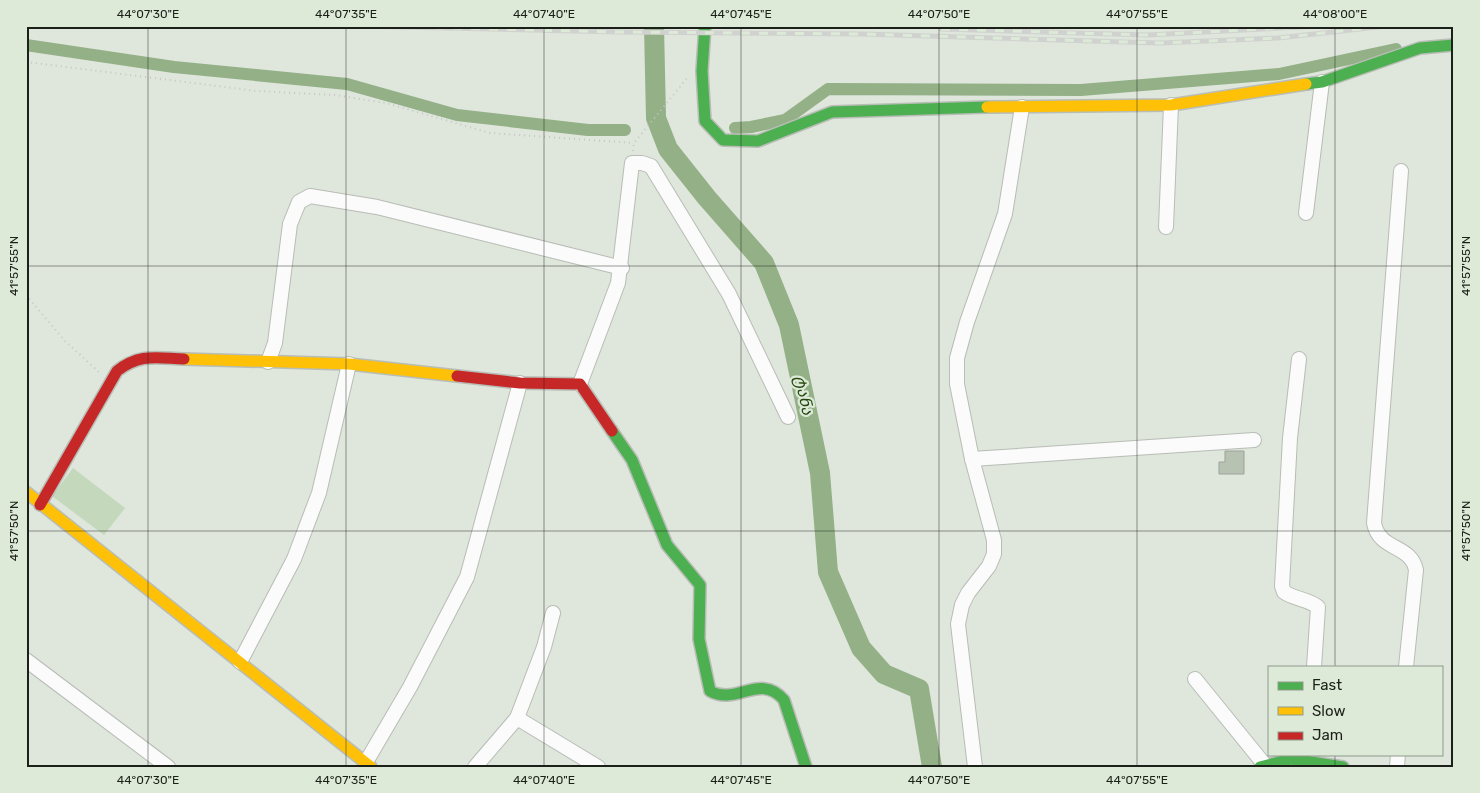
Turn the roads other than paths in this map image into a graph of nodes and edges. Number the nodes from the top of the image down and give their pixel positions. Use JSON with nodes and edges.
{"nodes":[{"id":1,"x":705,"y":26,"type":"edge"},
{"id":2,"x":1454,"y":44,"type":"edge"},
{"id":3,"x":1322,"y":82,"type":"junction"},
{"id":4,"x":1171,"y":105,"type":"junction"},
{"id":5,"x":1022,"y":107,"type":"junction"},
{"id":6,"x":1401,"y":171,"type":"dead end"},
{"id":7,"x":1306,"y":213,"type":"dead end"},
{"id":8,"x":1166,"y":227,"type":"dead end"},
{"id":9,"x":622,"y":268,"type":"junction"},
{"id":10,"x":1299,"y":359,"type":"dead end"},
{"id":11,"x":268,"y":362,"type":"junction"},
{"id":12,"x":349,"y":364,"type":"junction"},
{"id":13,"x":520,"y":383,"type":"junction"},
{"id":14,"x":580,"y":384,"type":"junction"},
{"id":15,"x":788,"y":417,"type":"dead end"},
{"id":16,"x":1254,"y":440,"type":"dead end"},
{"id":17,"x":972,"y":458,"type":"junction"},
{"id":18,"x":26,"y":492,"type":"edge"},
{"id":19,"x":40,"y":505,"type":"junction"},
{"id":20,"x":552,"y":613,"type":"dead end"},
{"id":21,"x":26,"y":660,"type":"edge"},
{"id":22,"x":240,"y":662,"type":"junction"},
{"id":23,"x":1314,"y":666,"type":"edge"},
{"id":24,"x":1406,"y":666,"type":"edge"},
{"id":25,"x":1195,"y":679,"type":"dead end"},
{"id":26,"x":517,"y":718,"type":"junction"},
{"id":27,"x":1307,"y":757,"type":"edge"},
{"id":28,"x":368,"y":764,"type":"edge"},
{"id":29,"x":1262,"y":766,"type":"edge"},
{"id":30,"x":168,"y":767,"type":"edge"},
{"id":31,"x":475,"y":767,"type":"edge"},
{"id":32,"x":598,"y":767,"type":"edge"},
{"id":33,"x":806,"y":767,"type":"edge"},
{"id":34,"x":975,"y":767,"type":"edge"},
{"id":35,"x":1343,"y":767,"type":"edge"}],
"edges":[{"from":1,"to":5,"type":"street"},
{"from":2,"to":3,"type":"street"},
{"from":3,"to":4,"type":"street"},
{"from":3,"to":7,"type":"street"},
{"from":4,"to":5,"type":"street"},
{"from":4,"to":8,"type":"street"},
{"from":5,"to":17,"type":"street"},
{"from":6,"to":24,"type":"street"},
{"from":9,"to":11,"type":"street"},
{"from":9,"to":14,"type":"street"},
{"from":9,"to":15,"type":"street"},
{"from":10,"to":23,"type":"street"},
{"from":11,"to":12,"type":"street"},
{"from":11,"to":19,"type":"street"},
{"from":12,"to":13,"type":"street"},
{"from":12,"to":22,"type":"street"},
{"from":13,"to":14,"type":"street"},
{"from":13,"to":28,"type":"street"},
{"from":14,"to":33,"type":"street"},
{"from":16,"to":17,"type":"street"},
{"from":17,"to":34,"type":"street"},
{"from":18,"to":19,"type":"street"},
{"from":19,"to":22,"type":"street"},
{"from":20,"to":26,"type":"street"},
{"from":21,"to":30,"type":"street"},
{"from":22,"to":28,"type":"street"},
{"from":25,"to":29,"type":"street"},
{"from":26,"to":31,"type":"street"},
{"from":26,"to":32,"type":"street"},
{"from":27,"to":29,"type":"street"},
{"from":27,"to":35,"type":"street"}]}
